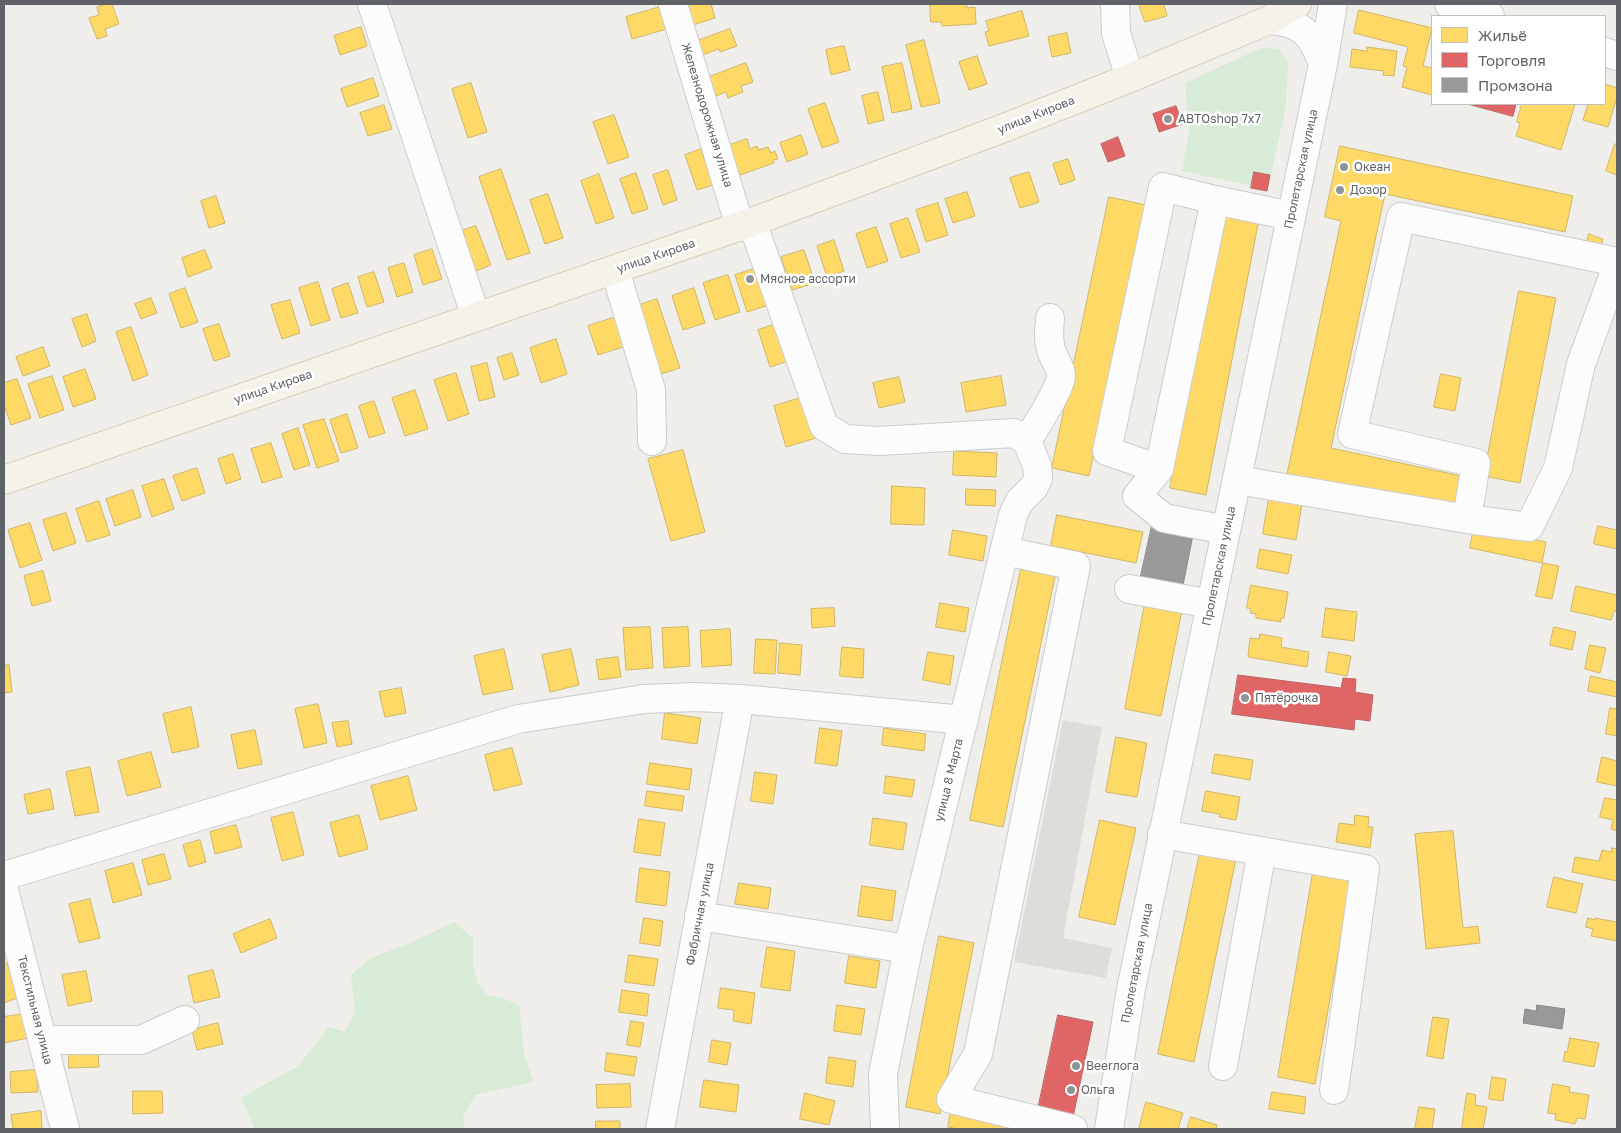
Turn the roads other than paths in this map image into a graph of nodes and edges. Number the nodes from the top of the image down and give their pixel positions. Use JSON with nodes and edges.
{"nodes":[{"id":1,"x":372,"y":4,"type":"edge"},
{"id":2,"x":673,"y":4,"type":"edge"},
{"id":3,"x":1115,"y":4,"type":"edge"},
{"id":4,"x":1297,"y":4,"type":"edge"},
{"id":5,"x":1333,"y":4,"type":"edge"},
{"id":6,"x":1450,"y":4,"type":"edge"},
{"id":7,"x":1487,"y":15,"type":"edge"},
{"id":8,"x":1269,"y":20,"type":"junction"},
{"id":9,"x":1323,"y":64,"type":"junction"},
{"id":10,"x":1130,"y":78,"type":"junction"},
{"id":11,"x":1215,"y":200,"type":"junction"},
{"id":12,"x":1291,"y":216,"type":"junction"},
{"id":13,"x":746,"y":225,"type":"junction"},
{"id":14,"x":1617,"y":264,"type":"edge"},
{"id":15,"x":615,"y":270,"type":"junction"},
{"id":16,"x":476,"y":317,"type":"junction"},
{"id":17,"x":1050,"y":318,"type":"dead end"},
{"id":18,"x":652,"y":441,"type":"dead end"},
{"id":19,"x":1027,"y":441,"type":"junction"},
{"id":20,"x":1159,"y":469,"type":"junction"},
{"id":21,"x":4,"y":480,"type":"edge"},
{"id":22,"x":1237,"y":480,"type":"junction"},
{"id":23,"x":1467,"y":519,"type":"junction"},
{"id":24,"x":1226,"y":530,"type":"junction"},
{"id":25,"x":1005,"y":551,"type":"junction"},
{"id":26,"x":1129,"y":589,"type":"dead end"},
{"id":27,"x":1211,"y":604,"type":"junction"},
{"id":28,"x":740,"y":699,"type":"junction"},
{"id":29,"x":964,"y":720,"type":"junction"},
{"id":30,"x":1162,"y":834,"type":"junction"},
{"id":31,"x":1262,"y":851,"type":"junction"},
{"id":32,"x":4,"y":876,"type":"edge"},
{"id":33,"x":4,"y":890,"type":"edge"},
{"id":34,"x":699,"y":916,"type":"junction"},
{"id":35,"x":908,"y":949,"type":"junction"},
{"id":36,"x":185,"y":1020,"type":"dead end"},
{"id":37,"x":42,"y":1040,"type":"junction"},
{"id":38,"x":1223,"y":1066,"type":"dead end"},
{"id":39,"x":1334,"y":1090,"type":"dead end"},
{"id":40,"x":65,"y":1129,"type":"edge"},
{"id":41,"x":660,"y":1129,"type":"edge"},
{"id":42,"x":886,"y":1129,"type":"edge"},
{"id":43,"x":1073,"y":1129,"type":"edge"},
{"id":44,"x":1109,"y":1129,"type":"edge"}],
"edges":[{"from":1,"to":16,"type":"street"},
{"from":2,"to":13,"type":"street","name":"Железнодорожная улица"},
{"from":3,"to":10,"type":"street"},
{"from":4,"to":8,"type":"main road","name":"улица Кирова"},
{"from":5,"to":9,"type":"street","name":"Пролетарская улица"},
{"from":6,"to":7,"type":"street"},
{"from":8,"to":9,"type":"street"},
{"from":8,"to":10,"type":"main road","name":"улица Кирова"},
{"from":9,"to":12,"type":"street","name":"Пролетарская улица"},
{"from":10,"to":13,"type":"main road","name":"улица Кирова"},
{"from":11,"to":12,"type":"street"},
{"from":11,"to":20,"type":"street"},
{"from":11,"to":20,"type":"street"},
{"from":12,"to":22,"type":"street","name":"Пролетарская улица"},
{"from":13,"to":15,"type":"main road","name":"улица Кирова"},
{"from":13,"to":19,"type":"street","name":"Железнодорожная улица"},
{"from":14,"to":23,"type":"street"},
{"from":14,"to":23,"type":"street"},
{"from":15,"to":16,"type":"main road","name":"улица Кирова"},
{"from":15,"to":18,"type":"street"},
{"from":16,"to":21,"type":"main road","name":"улица Кирова"},
{"from":17,"to":19,"type":"street"},
{"from":19,"to":25,"type":"street","name":"улица 8 Марта"},
{"from":20,"to":24,"type":"street"},
{"from":22,"to":23,"type":"street"},
{"from":22,"to":24,"type":"street","name":"Пролетарская улица"},
{"from":24,"to":27,"type":"street","name":"Пролетарская улица"},
{"from":25,"to":29,"type":"street","name":"улица 8 Марта"},
{"from":25,"to":43,"type":"street"},
{"from":26,"to":27,"type":"street"},
{"from":27,"to":30,"type":"street","name":"Пролетарская улица"},
{"from":28,"to":29,"type":"street"},
{"from":28,"to":32,"type":"street"},
{"from":28,"to":34,"type":"street","name":"Фабричная улица"},
{"from":29,"to":35,"type":"street","name":"улица 8 Марта"},
{"from":30,"to":31,"type":"street"},
{"from":30,"to":44,"type":"street","name":"Пролетарская улица"},
{"from":31,"to":38,"type":"street"},
{"from":31,"to":39,"type":"street"},
{"from":33,"to":37,"type":"street","name":"Текстильная улица"},
{"from":34,"to":35,"type":"street"},
{"from":34,"to":41,"type":"street","name":"Фабричная улица"},
{"from":35,"to":42,"type":"street","name":"улица 8 Марта"},
{"from":36,"to":37,"type":"street"},
{"from":37,"to":40,"type":"street","name":"Текстильная улица"}]}
